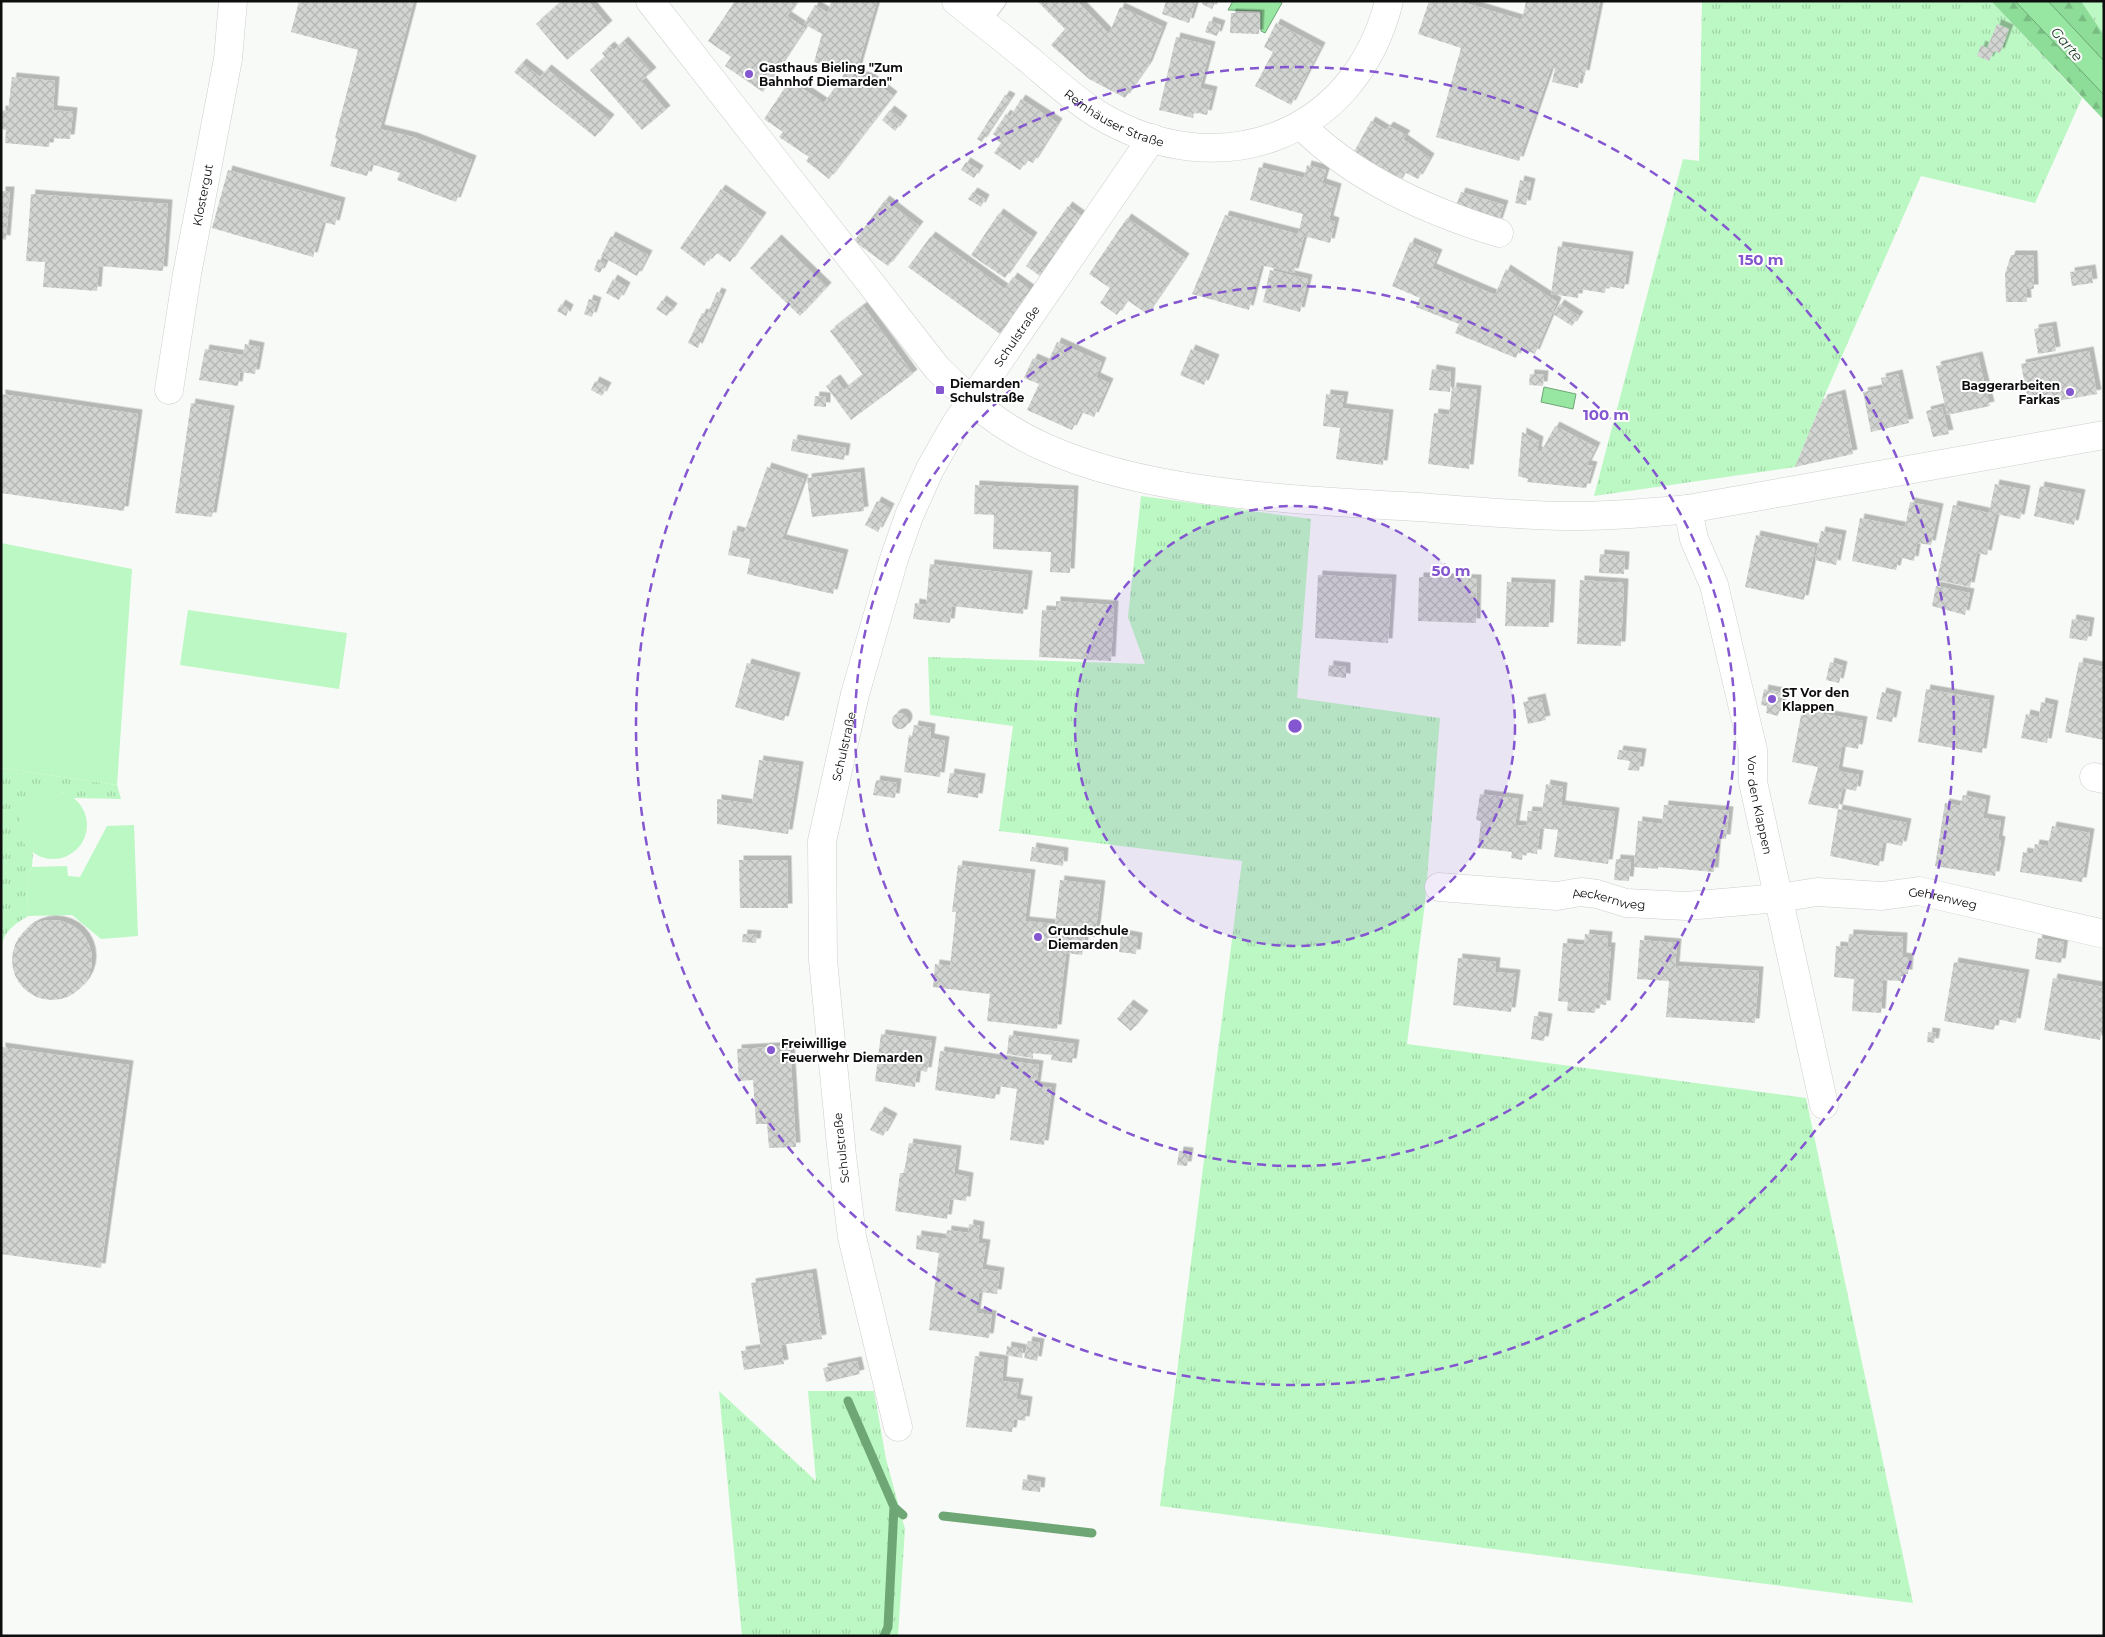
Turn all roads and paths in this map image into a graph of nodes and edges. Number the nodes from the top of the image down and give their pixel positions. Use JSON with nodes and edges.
{"nodes":[{"id":1,"x":233,"y":1,"type":"edge"},
{"id":2,"x":650,"y":1,"type":"edge"},
{"id":3,"x":956,"y":1,"type":"edge"},
{"id":4,"x":1389,"y":1,"type":"edge"},
{"id":5,"x":989,"y":8,"type":"edge"},
{"id":6,"x":1301,"y":125,"type":"junction"},
{"id":7,"x":1152,"y":138,"type":"junction"},
{"id":8,"x":1499,"y":233,"type":"dead end"},
{"id":9,"x":169,"y":390,"type":"dead end"},
{"id":10,"x":972,"y":403,"type":"junction"},
{"id":11,"x":2104,"y":435,"type":"edge"},
{"id":12,"x":1688,"y":509,"type":"junction"},
{"id":13,"x":1439,"y":887,"type":"dead end"},
{"id":14,"x":1779,"y":898,"type":"junction"},
{"id":15,"x":2104,"y":934,"type":"edge"},
{"id":16,"x":1824,"y":1104,"type":"dead end"},
{"id":17,"x":898,"y":1427,"type":"dead end"}],
"edges":[{"from":1,"to":9,"type":"street","name":"Klostergut"},
{"from":2,"to":10,"type":"street"},
{"from":3,"to":5,"type":"street","name":"Reinhäuser Straße"},
{"from":4,"to":6,"type":"street","name":"Reinhäuser Straße"},
{"from":5,"to":7,"type":"street","name":"Reinhäuser Straße"},
{"from":6,"to":7,"type":"street","name":"Reinhäuser Straße"},
{"from":6,"to":8,"type":"street"},
{"from":7,"to":10,"type":"street","name":"Schulstraße"},
{"from":10,"to":12,"type":"street"},
{"from":10,"to":17,"type":"street","name":"Schulstraße"},
{"from":11,"to":12,"type":"street"},
{"from":12,"to":14,"type":"street","name":"Vor den Klappen"},
{"from":13,"to":14,"type":"street","name":"Aeckernweg"},
{"from":14,"to":15,"type":"street","name":"Gehrenweg"},
{"from":14,"to":16,"type":"street","name":"Vor den Klappen"}]}
